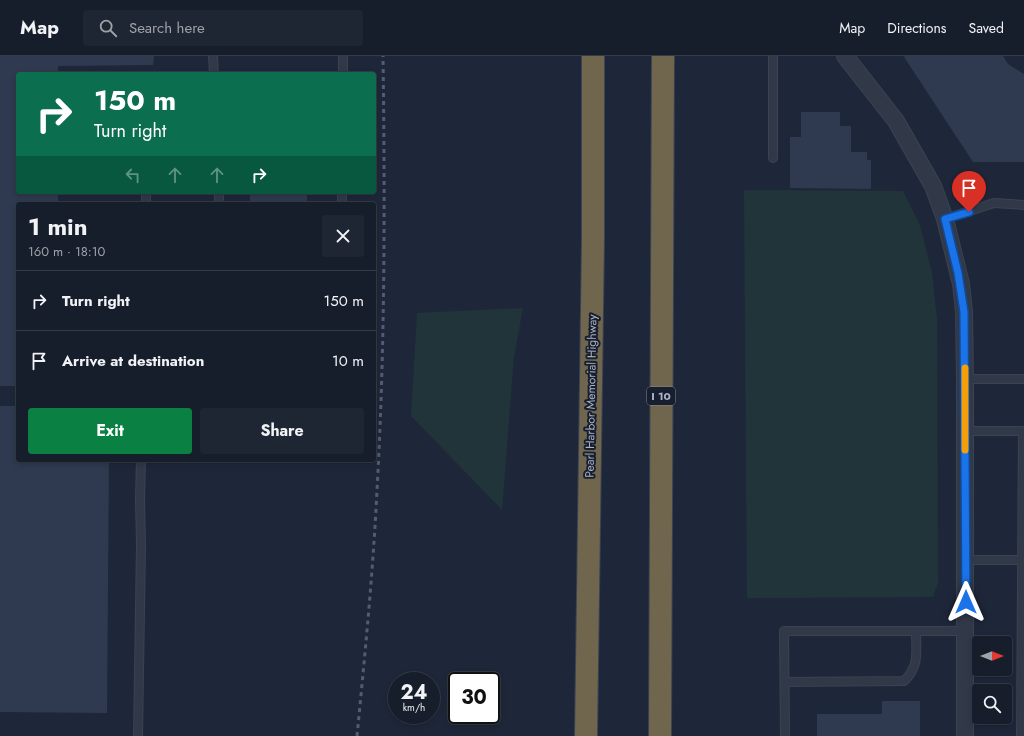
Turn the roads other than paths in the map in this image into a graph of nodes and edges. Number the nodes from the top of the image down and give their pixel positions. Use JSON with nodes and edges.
{"nodes":[{"id":1,"x":213,"y":56,"type":"edge"},
{"id":2,"x":343,"y":56,"type":"edge"},
{"id":3,"x":582,"y":56,"type":"edge"},
{"id":4,"x":593,"y":56,"type":"edge"},
{"id":5,"x":663,"y":56,"type":"edge"},
{"id":6,"x":773,"y":56,"type":"edge"},
{"id":7,"x":844,"y":56,"type":"edge"},
{"id":8,"x":214,"y":72,"type":"edge"},
{"id":9,"x":343,"y":72,"type":"edge"},
{"id":10,"x":773,"y":158,"type":"dead end"},
{"id":11,"x":1024,"y":205,"type":"edge"},
{"id":12,"x":945,"y":219,"type":"junction"},
{"id":13,"x":593,"y":238,"type":"junction"},
{"id":14,"x":965,"y":379,"type":"junction"},
{"id":15,"x":1023,"y":379,"type":"dead end"},
{"id":16,"x":965,"y":431,"type":"junction"},
{"id":17,"x":1024,"y":431,"type":"edge"},
{"id":18,"x":141,"y":462,"type":"edge"},
{"id":19,"x":1023,"y":530,"type":"edge"},
{"id":20,"x":966,"y":560,"type":"junction"},
{"id":21,"x":1022,"y":560,"type":"junction"},
{"id":22,"x":1023,"y":584,"type":"edge"},
{"id":23,"x":916,"y":631,"type":"junction"},
{"id":24,"x":965,"y":631,"type":"junction"},
{"id":25,"x":784,"y":682,"type":"junction"},
{"id":26,"x":138,"y":736,"type":"edge"},
{"id":27,"x":586,"y":736,"type":"edge"},
{"id":28,"x":660,"y":736,"type":"edge"},
{"id":29,"x":785,"y":736,"type":"edge"},
{"id":30,"x":965,"y":736,"type":"edge"},
{"id":31,"x":1021,"y":736,"type":"edge"}],
"edges":[{"from":1,"to":8,"type":"lane"},
{"from":2,"to":9,"type":"lane"},
{"from":3,"to":13,"type":"highway"},
{"from":4,"to":13,"type":"highway","name":"Pearl Harbor Memorial Highway"},
{"from":5,"to":28,"type":"highway","number":"I 10"},
{"from":6,"to":10,"type":"lane"},
{"from":7,"to":12,"type":"street"},
{"from":11,"to":12,"type":"lane"},
{"from":12,"to":14,"type":"street"},
{"from":13,"to":27,"type":"highway","name":"Pearl Harbor Memorial Highway"},
{"from":14,"to":15,"type":"lane"},
{"from":14,"to":16,"type":"street"},
{"from":16,"to":17,"type":"lane"},
{"from":16,"to":20,"type":"street"},
{"from":17,"to":19,"type":"lane"},
{"from":18,"to":26,"type":"lane"},
{"from":19,"to":21,"type":"lane"},
{"from":20,"to":21,"type":"lane"},
{"from":20,"to":24,"type":"street"},
{"from":21,"to":22,"type":"lane"},
{"from":22,"to":31,"type":"lane"},
{"from":23,"to":24,"type":"lane"},
{"from":23,"to":25,"type":"lane"},
{"from":23,"to":25,"type":"lane"},
{"from":24,"to":30,"type":"street"},
{"from":25,"to":29,"type":"lane"}]}
